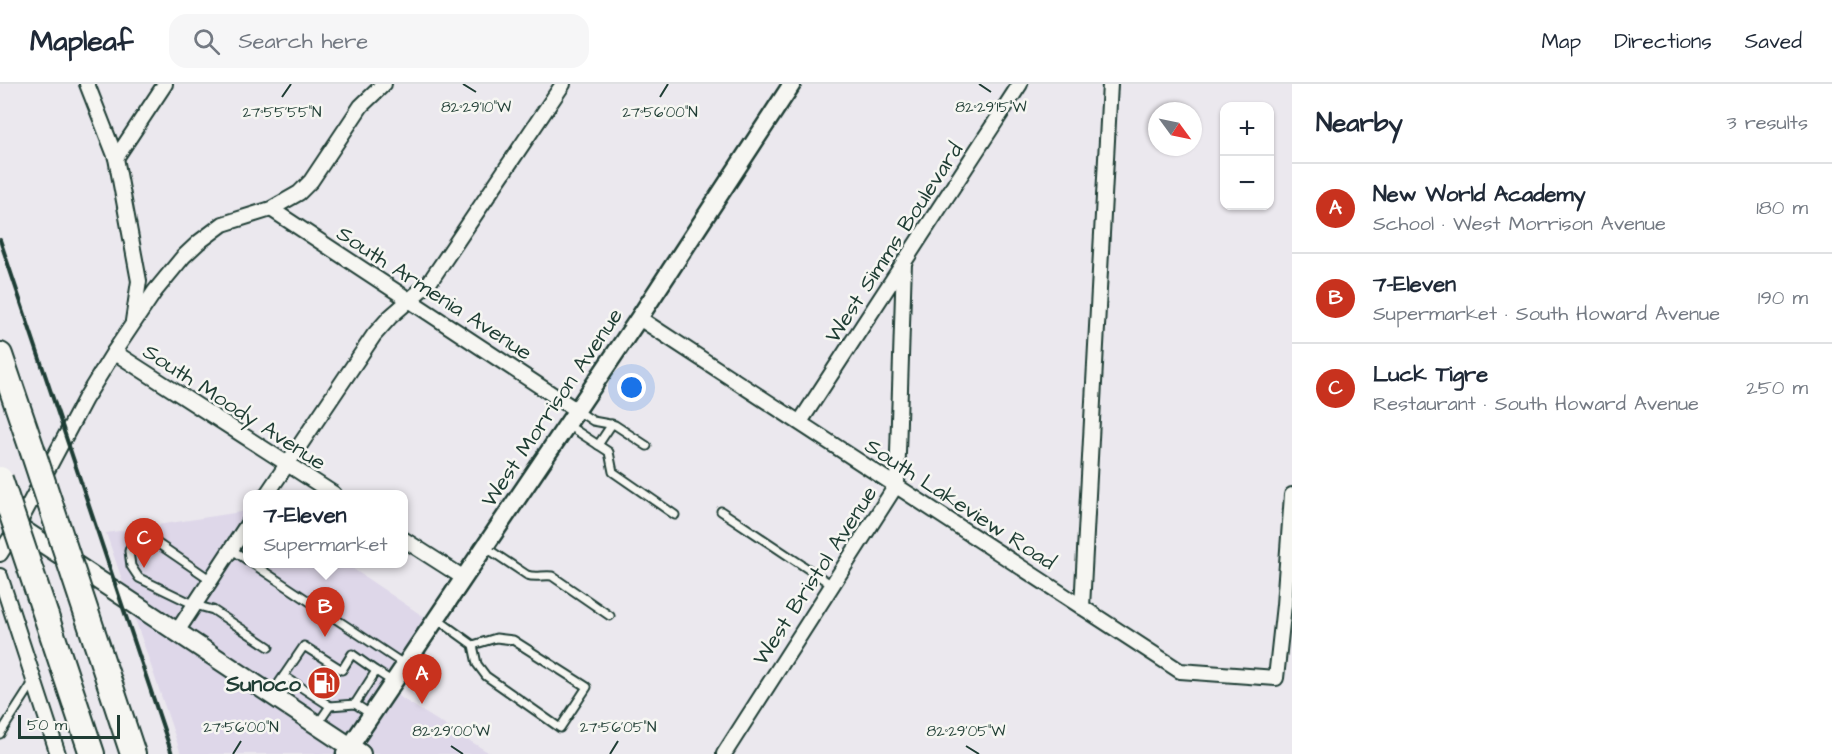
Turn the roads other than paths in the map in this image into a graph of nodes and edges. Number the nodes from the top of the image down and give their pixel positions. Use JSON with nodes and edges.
{"nodes":[{"id":1,"x":87,"y":84,"type":"edge"},
{"id":2,"x":165,"y":84,"type":"edge"},
{"id":3,"x":384,"y":84,"type":"edge"},
{"id":4,"x":563,"y":84,"type":"edge"},
{"id":5,"x":792,"y":84,"type":"edge"},
{"id":6,"x":1020,"y":84,"type":"edge"},
{"id":7,"x":1110,"y":84,"type":"edge"},
{"id":8,"x":117,"y":158,"type":"junction"},
{"id":9,"x":271,"y":209,"type":"junction"},
{"id":10,"x":904,"y":262,"type":"junction"},
{"id":11,"x":409,"y":300,"type":"junction"},
{"id":12,"x":639,"y":318,"type":"junction"},
{"id":13,"x":132,"y":326,"type":"junction"},
{"id":14,"x":114,"y":352,"type":"junction"},
{"id":15,"x":0,"y":355,"type":"edge"},
{"id":16,"x":576,"y":410,"type":"junction"},
{"id":17,"x":800,"y":422,"type":"junction"},
{"id":18,"x":566,"y":424,"type":"junction"},
{"id":19,"x":612,"y":424,"type":"junction"},
{"id":20,"x":598,"y":445,"type":"junction"},
{"id":21,"x":647,"y":446,"type":"dead end"},
{"id":22,"x":287,"y":465,"type":"junction"},
{"id":23,"x":0,"y":479,"type":"edge"},
{"id":24,"x":897,"y":484,"type":"junction"},
{"id":25,"x":270,"y":490,"type":"edge"},
{"id":26,"x":326,"y":490,"type":"edge"},
{"id":27,"x":1292,"y":495,"type":"edge"},
{"id":28,"x":721,"y":511,"type":"dead end"},
{"id":29,"x":0,"y":514,"type":"edge"},
{"id":30,"x":675,"y":515,"type":"dead end"},
{"id":31,"x":17,"y":527,"type":"junction"},
{"id":32,"x":243,"y":531,"type":"edge"},
{"id":33,"x":408,"y":542,"type":"edge"},
{"id":34,"x":485,"y":547,"type":"junction"},
{"id":35,"x":231,"y":549,"type":"junction"},
{"id":36,"x":0,"y":554,"type":"edge"},
{"id":37,"x":243,"y":557,"type":"edge"},
{"id":38,"x":259,"y":568,"type":"edge"},
{"id":39,"x":0,"y":576,"type":"edge"},
{"id":40,"x":464,"y":578,"type":"junction"},
{"id":41,"x":211,"y":580,"type":"junction"},
{"id":42,"x":832,"y":585,"type":"junction"},
{"id":43,"x":1292,"y":593,"type":"edge"},
{"id":44,"x":195,"y":605,"type":"junction"},
{"id":45,"x":1284,"y":605,"type":"junction"},
{"id":46,"x":1082,"y":607,"type":"junction"},
{"id":47,"x":610,"y":616,"type":"dead end"},
{"id":48,"x":437,"y":619,"type":"junction"},
{"id":49,"x":176,"y":633,"type":"junction"},
{"id":50,"x":473,"y":645,"type":"junction"},
{"id":51,"x":269,"y":647,"type":"dead end"},
{"id":52,"x":405,"y":665,"type":"junction"},
{"id":53,"x":376,"y":671,"type":"junction"},
{"id":54,"x":284,"y":676,"type":"junction"},
{"id":55,"x":34,"y":681,"type":"junction"},
{"id":56,"x":394,"y":682,"type":"junction"},
{"id":57,"x":271,"y":695,"type":"junction"},
{"id":58,"x":355,"y":704,"type":"junction"},
{"id":59,"x":330,"y":706,"type":"junction"},
{"id":60,"x":372,"y":715,"type":"junction"},
{"id":61,"x":317,"y":725,"type":"junction"},
{"id":62,"x":0,"y":734,"type":"edge"},
{"id":63,"x":352,"y":752,"type":"edge"},
{"id":64,"x":58,"y":754,"type":"edge"},
{"id":65,"x":92,"y":754,"type":"edge"},
{"id":66,"x":133,"y":754,"type":"edge"},
{"id":67,"x":724,"y":754,"type":"edge"}],
"edges":[{"from":1,"to":8,"type":"street"},
{"from":2,"to":8,"type":"street"},
{"from":3,"to":9,"type":"street"},
{"from":4,"to":11,"type":"street"},
{"from":5,"to":12,"type":"street","name":"West Morrison Avenue"},
{"from":6,"to":10,"type":"street","name":"West Simms Boulevard"},
{"from":7,"to":46,"type":"street"},
{"from":8,"to":13,"type":"street"},
{"from":9,"to":11,"type":"street","name":"South Armenia Avenue"},
{"from":9,"to":13,"type":"street"},
{"from":10,"to":17,"type":"street","name":"West Simms Boulevard"},
{"from":10,"to":24,"type":"street","name":"West Bristol Avenue"},
{"from":11,"to":16,"type":"street","name":"South Armenia Avenue"},
{"from":11,"to":22,"type":"street"},
{"from":12,"to":16,"type":"street","name":"West Morrison Avenue"},
{"from":12,"to":17,"type":"street","name":"South Lakeview Road"},
{"from":13,"to":14,"type":"street"},
{"from":14,"to":22,"type":"street","name":"South Moody Avenue"},
{"from":14,"to":31,"type":"street"},
{"from":15,"to":66,"type":"highway","bridge":true},
{"from":16,"to":18,"type":"street","name":"West Morrison Avenue"},
{"from":16,"to":19,"type":"lane"},
{"from":17,"to":24,"type":"street","name":"South Lakeview Road"},
{"from":18,"to":20,"type":"lane"},
{"from":18,"to":34,"type":"street","name":"West Morrison Avenue"},
{"from":19,"to":20,"type":"lane"},
{"from":19,"to":21,"type":"lane"},
{"from":20,"to":30,"type":"lane"},
{"from":22,"to":25,"type":"street"},
{"from":22,"to":26,"type":"street","name":"South Moody Avenue"},
{"from":23,"to":65,"type":"highway","bridge":true},
{"from":24,"to":42,"type":"street","name":"West Bristol Avenue"},
{"from":24,"to":46,"type":"street","name":"South Lakeview Road"},
{"from":27,"to":45,"type":"street"},
{"from":28,"to":42,"type":"lane"},
{"from":29,"to":31,"type":"main road"},
{"from":31,"to":36,"type":"street"},
{"from":31,"to":49,"type":"main road"},
{"from":32,"to":35,"type":"street"},
{"from":33,"to":40,"type":"street"},
{"from":34,"to":40,"type":"street","name":"West Morrison Avenue"},
{"from":34,"to":47,"type":"lane"},
{"from":35,"to":37,"type":"lane"},
{"from":35,"to":41,"type":"street"},
{"from":38,"to":52,"type":"lane"},
{"from":39,"to":55,"type":"street"},
{"from":40,"to":48,"type":"street","name":"West Morrison Avenue"},
{"from":41,"to":44,"type":"street"},
{"from":41,"to":44,"type":"lane"},
{"from":42,"to":67,"type":"street","name":"West Bristol Avenue"},
{"from":43,"to":45,"type":"street"},
{"from":44,"to":49,"type":"street"},
{"from":44,"to":51,"type":"lane"},
{"from":45,"to":46,"type":"street","name":"South Lakeview Road"},
{"from":48,"to":50,"type":"lane"},
{"from":48,"to":52,"type":"street","name":"West Morrison Avenue"},
{"from":49,"to":57,"type":"main road"},
{"from":50,"to":50,"type":"lane"},
{"from":52,"to":56,"type":"street","name":"West Morrison Avenue"},
{"from":53,"to":54,"type":"lane"},
{"from":53,"to":56,"type":"lane"},
{"from":53,"to":58,"type":"lane"},
{"from":54,"to":57,"type":"lane"},
{"from":54,"to":59,"type":"lane"},
{"from":55,"to":62,"type":"lane"},
{"from":55,"to":64,"type":"street"},
{"from":56,"to":60,"type":"street","name":"West Morrison Avenue"},
{"from":57,"to":61,"type":"main road"},
{"from":58,"to":59,"type":"lane"},
{"from":58,"to":60,"type":"lane"},
{"from":59,"to":61,"type":"lane"},
{"from":60,"to":63,"type":"street","name":"West Morrison Avenue"},
{"from":61,"to":63,"type":"main road"}]}
